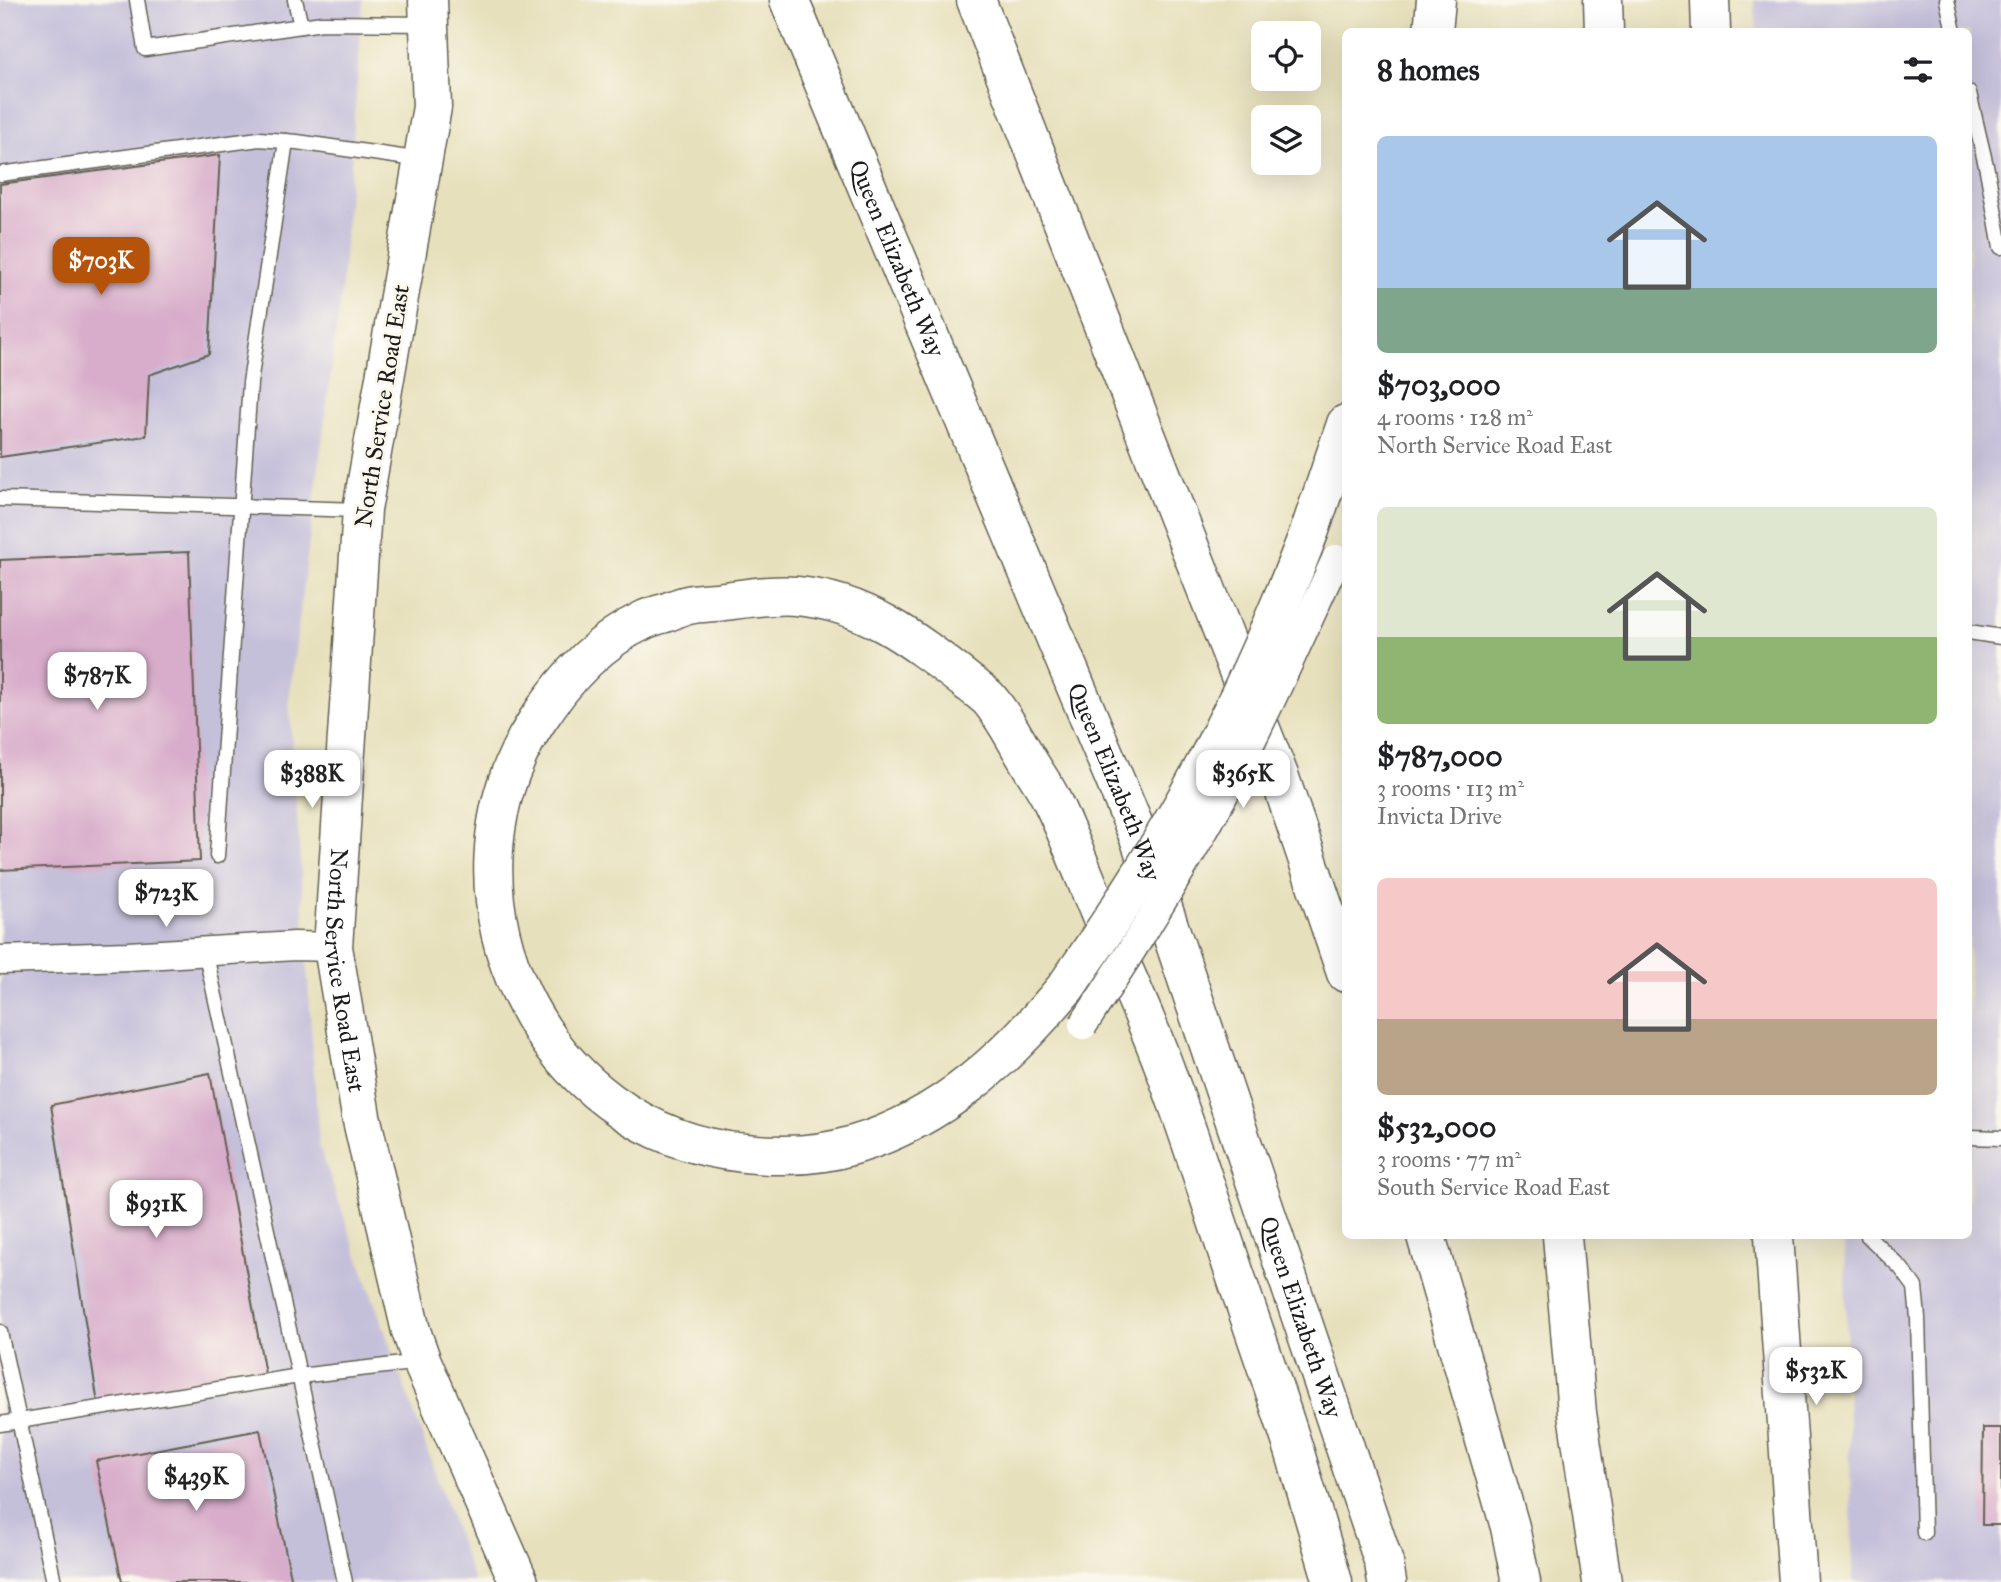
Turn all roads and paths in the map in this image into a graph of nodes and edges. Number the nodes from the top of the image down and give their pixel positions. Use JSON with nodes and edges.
{"nodes":[{"id":1,"x":137,"y":0,"type":"edge"},
{"id":2,"x":295,"y":0,"type":"edge"},
{"id":3,"x":789,"y":0,"type":"edge"},
{"id":4,"x":976,"y":0,"type":"edge"},
{"id":5,"x":1436,"y":0,"type":"edge"},
{"id":6,"x":1603,"y":0,"type":"edge"},
{"id":7,"x":1710,"y":0,"type":"edge"},
{"id":8,"x":1947,"y":0,"type":"edge"},
{"id":9,"x":428,"y":12,"type":"edge"},
{"id":10,"x":300,"y":26,"type":"junction"},
{"id":11,"x":1433,"y":28,"type":"edge"},
{"id":12,"x":1604,"y":28,"type":"edge"},
{"id":13,"x":1711,"y":28,"type":"edge"},
{"id":14,"x":1953,"y":28,"type":"edge"},
{"id":15,"x":1972,"y":106,"type":"edge"},
{"id":16,"x":286,"y":141,"type":"junction"},
{"id":17,"x":423,"y":160,"type":"junction"},
{"id":18,"x":0,"y":174,"type":"edge"},
{"id":19,"x":2001,"y":247,"type":"edge"},
{"id":20,"x":1342,"y":436,"type":"edge"},
{"id":21,"x":0,"y":499,"type":"edge"},
{"id":22,"x":241,"y":506,"type":"junction"},
{"id":23,"x":362,"y":510,"type":"junction"},
{"id":24,"x":1336,"y":559,"type":"dead end"},
{"id":25,"x":1972,"y":632,"type":"edge"},
{"id":26,"x":2001,"y":637,"type":"edge"},
{"id":27,"x":217,"y":856,"type":"dead end"},
{"id":28,"x":1106,"y":929,"type":"edge"},
{"id":29,"x":1106,"y":929,"type":"edge"},
{"id":30,"x":1106,"y":929,"type":"edge"},
{"id":31,"x":1106,"y":929,"type":"edge"},
{"id":32,"x":333,"y":947,"type":"junction"},
{"id":33,"x":205,"y":951,"type":"junction"},
{"id":34,"x":0,"y":960,"type":"edge"},
{"id":35,"x":1342,"y":961,"type":"edge"},
{"id":36,"x":1083,"y":1025,"type":"dead end"},
{"id":37,"x":1972,"y":1137,"type":"edge"},
{"id":38,"x":2001,"y":1138,"type":"edge"},
{"id":39,"x":1427,"y":1239,"type":"edge"},
{"id":40,"x":1562,"y":1239,"type":"edge"},
{"id":41,"x":1774,"y":1239,"type":"edge"},
{"id":42,"x":1871,"y":1239,"type":"edge"},
{"id":43,"x":0,"y":1332,"type":"edge"},
{"id":44,"x":422,"y":1362,"type":"junction"},
{"id":45,"x":299,"y":1376,"type":"junction"},
{"id":46,"x":19,"y":1421,"type":"junction"},
{"id":47,"x":0,"y":1424,"type":"edge"},
{"id":48,"x":1924,"y":1532,"type":"dead end"},
{"id":49,"x":54,"y":1582,"type":"edge"},
{"id":50,"x":345,"y":1582,"type":"edge"},
{"id":51,"x":519,"y":1582,"type":"edge"},
{"id":52,"x":1333,"y":1582,"type":"edge"},
{"id":53,"x":1387,"y":1582,"type":"edge"},
{"id":54,"x":1521,"y":1582,"type":"edge"},
{"id":55,"x":1602,"y":1582,"type":"edge"},
{"id":56,"x":1798,"y":1582,"type":"edge"}],
"edges":[{"from":1,"to":10,"type":"lane"},
{"from":2,"to":10,"type":"lane"},
{"from":3,"to":53,"type":"main road","name":"Queen Elizabeth Way"},
{"from":4,"to":35,"type":"main road"},
{"from":5,"to":11,"type":"main road"},
{"from":6,"to":12,"type":"main road"},
{"from":7,"to":13,"type":"main road"},
{"from":8,"to":14,"type":"lane"},
{"from":9,"to":10,"type":"lane"},
{"from":9,"to":17,"type":"main road","name":"North Service Road East"},
{"from":15,"to":19,"type":"lane"},
{"from":16,"to":17,"type":"lane"},
{"from":16,"to":18,"type":"lane"},
{"from":16,"to":22,"type":"lane"},
{"from":17,"to":23,"type":"main road","name":"North Service Road East"},
{"from":20,"to":28,"type":"main road","bridge":true},
{"from":21,"to":22,"type":"lane"},
{"from":22,"to":23,"type":"lane"},
{"from":22,"to":27,"type":"lane"},
{"from":23,"to":32,"type":"main road","name":"North Service Road East"},
{"from":24,"to":36,"type":"street","bridge":true},
{"from":25,"to":26,"type":"lane"},
{"from":29,"to":30,"type":"main road","bridge":true},
{"from":31,"to":52,"type":"main road","bridge":true},
{"from":32,"to":33,"type":"street"},
{"from":32,"to":44,"type":"main road","name":"North Service Road East"},
{"from":33,"to":34,"type":"street"},
{"from":33,"to":45,"type":"lane"},
{"from":37,"to":38,"type":"lane"},
{"from":39,"to":54,"type":"main road"},
{"from":40,"to":55,"type":"main road"},
{"from":41,"to":56,"type":"main road"},
{"from":42,"to":48,"type":"lane"},
{"from":43,"to":46,"type":"lane"},
{"from":44,"to":45,"type":"lane"},
{"from":44,"to":51,"type":"main road","name":"North Service Road East"},
{"from":45,"to":46,"type":"lane"},
{"from":45,"to":50,"type":"lane"},
{"from":46,"to":47,"type":"lane"},
{"from":46,"to":49,"type":"lane"}]}
